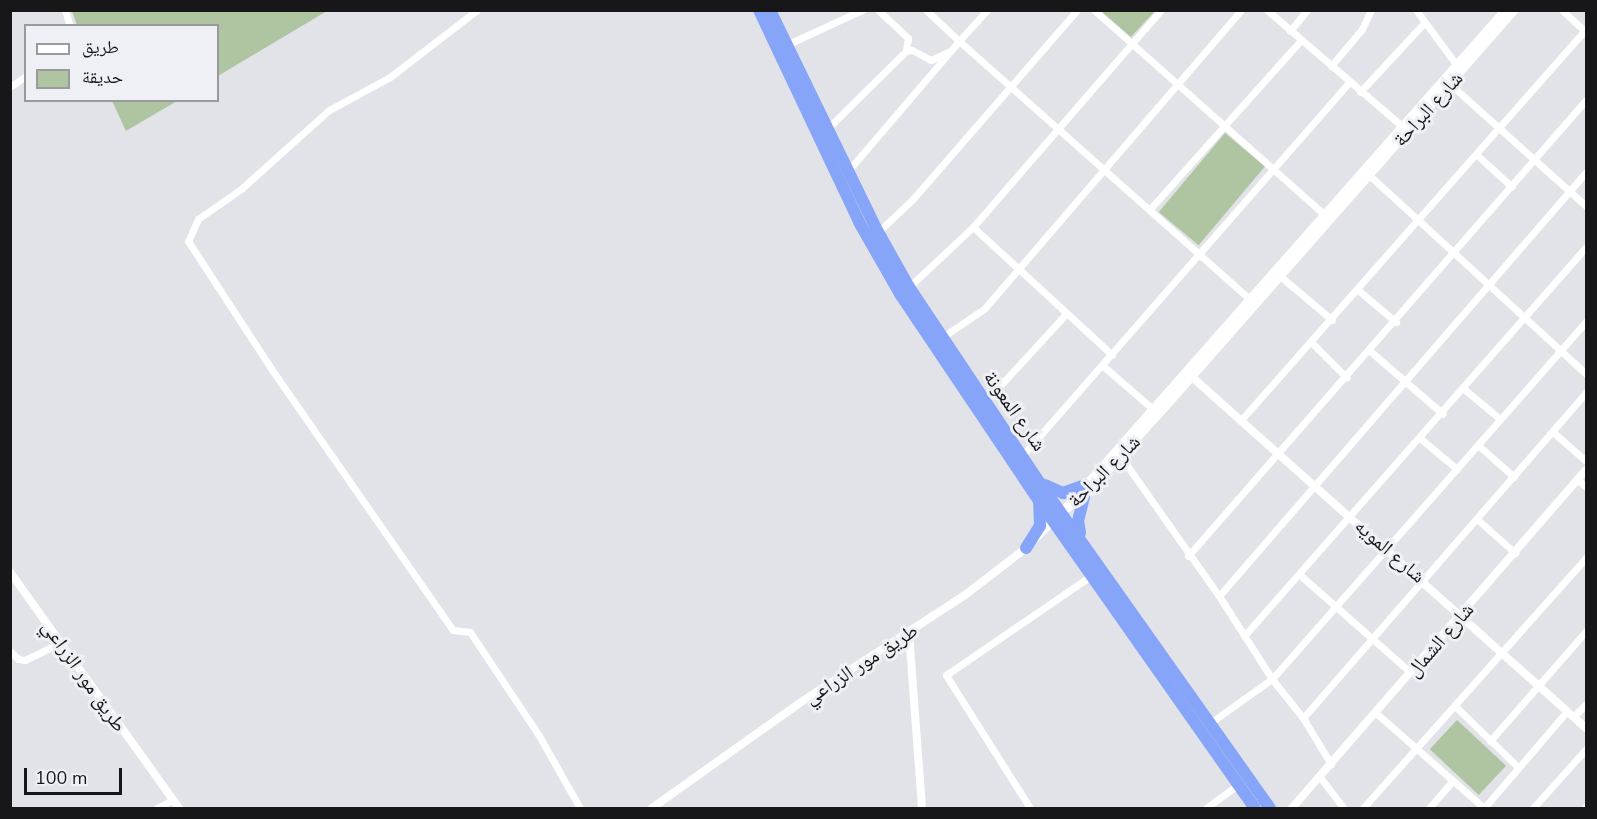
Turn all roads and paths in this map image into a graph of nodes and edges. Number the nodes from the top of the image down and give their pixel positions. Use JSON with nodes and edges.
{"nodes":[{"id":1,"x":477,"y":10,"type":"edge"},
{"id":2,"x":759,"y":10,"type":"edge"},
{"id":3,"x":770,"y":10,"type":"edge"},
{"id":4,"x":862,"y":10,"type":"edge"},
{"id":5,"x":878,"y":10,"type":"edge"},
{"id":6,"x":926,"y":10,"type":"edge"},
{"id":7,"x":987,"y":10,"type":"edge"},
{"id":8,"x":1077,"y":10,"type":"edge"},
{"id":9,"x":1094,"y":10,"type":"edge"},
{"id":10,"x":1161,"y":10,"type":"edge"},
{"id":11,"x":1242,"y":10,"type":"edge"},
{"id":12,"x":1267,"y":10,"type":"edge"},
{"id":13,"x":1307,"y":10,"type":"edge"},
{"id":14,"x":1371,"y":10,"type":"edge"},
{"id":15,"x":1505,"y":10,"type":"edge"},
{"id":16,"x":1515,"y":10,"type":"edge"},
{"id":17,"x":1563,"y":10,"type":"edge"},
{"id":18,"x":1421,"y":15,"type":"edge"},
{"id":19,"x":1290,"y":30,"type":"junction"},
{"id":20,"x":1586,"y":30,"type":"edge"},
{"id":21,"x":1301,"y":40,"type":"junction"},
{"id":22,"x":959,"y":41,"type":"junction"},
{"id":23,"x":1131,"y":43,"type":"junction"},
{"id":24,"x":786,"y":45,"type":"junction"},
{"id":25,"x":952,"y":50,"type":"junction"},
{"id":26,"x":906,"y":51,"type":"junction"},
{"id":27,"x":1331,"y":66,"type":"junction"},
{"id":28,"x":1459,"y":68,"type":"junction"},
{"id":29,"x":24,"y":77,"type":"edge"},
{"id":30,"x":1349,"y":82,"type":"junction"},
{"id":31,"x":1450,"y":84,"type":"junction"},
{"id":32,"x":1178,"y":86,"type":"junction"},
{"id":33,"x":10,"y":87,"type":"edge"},
{"id":34,"x":1010,"y":87,"type":"junction"},
{"id":35,"x":1360,"y":92,"type":"junction"},
{"id":36,"x":1587,"y":100,"type":"edge"},
{"id":37,"x":1224,"y":127,"type":"junction"},
{"id":38,"x":1403,"y":127,"type":"junction"},
{"id":39,"x":1057,"y":128,"type":"junction"},
{"id":40,"x":1500,"y":128,"type":"junction"},
{"id":41,"x":827,"y":129,"type":"junction"},
{"id":42,"x":1477,"y":155,"type":"junction"},
{"id":43,"x":1534,"y":161,"type":"junction"},
{"id":44,"x":1272,"y":168,"type":"junction"},
{"id":45,"x":848,"y":171,"type":"junction"},
{"id":46,"x":1106,"y":171,"type":"junction"},
{"id":47,"x":1587,"y":172,"type":"edge"},
{"id":48,"x":1369,"y":175,"type":"junction"},
{"id":49,"x":1512,"y":187,"type":"junction"},
{"id":50,"x":1570,"y":191,"type":"junction"},
{"id":51,"x":1587,"y":206,"type":"edge"},
{"id":52,"x":1150,"y":209,"type":"junction"},
{"id":53,"x":1324,"y":214,"type":"junction"},
{"id":54,"x":1418,"y":221,"type":"junction"},
{"id":55,"x":973,"y":227,"type":"junction"},
{"id":56,"x":878,"y":232,"type":"junction"},
{"id":57,"x":1197,"y":253,"type":"junction"},
{"id":58,"x":1585,"y":253,"type":"edge"},
{"id":59,"x":1453,"y":256,"type":"junction"},
{"id":60,"x":1018,"y":271,"type":"junction"},
{"id":61,"x":1280,"y":276,"type":"junction"},
{"id":62,"x":1489,"y":285,"type":"junction"},
{"id":63,"x":909,"y":287,"type":"junction"},
{"id":64,"x":1358,"y":290,"type":"junction"},
{"id":65,"x":1250,"y":299,"type":"junction"},
{"id":66,"x":1066,"y":314,"type":"junction"},
{"id":67,"x":1526,"y":318,"type":"junction"},
{"id":68,"x":1332,"y":320,"type":"junction"},
{"id":69,"x":1587,"y":321,"type":"edge"},
{"id":70,"x":1395,"y":322,"type":"junction"},
{"id":71,"x":941,"y":338,"type":"junction"},
{"id":72,"x":1312,"y":343,"type":"junction"},
{"id":73,"x":1560,"y":350,"type":"junction"},
{"id":74,"x":1370,"y":351,"type":"junction"},
{"id":75,"x":1112,"y":355,"type":"junction"},
{"id":76,"x":1103,"y":366,"type":"junction"},
{"id":77,"x":1587,"y":374,"type":"edge"},
{"id":78,"x":1192,"y":377,"type":"junction"},
{"id":79,"x":1347,"y":378,"type":"junction"},
{"id":80,"x":1406,"y":382,"type":"junction"},
{"id":81,"x":1464,"y":389,"type":"junction"},
{"id":82,"x":1587,"y":392,"type":"edge"},
{"id":83,"x":985,"y":402,"type":"junction"},
{"id":84,"x":1153,"y":409,"type":"junction"},
{"id":85,"x":1443,"y":414,"type":"junction"},
{"id":86,"x":1500,"y":419,"type":"junction"},
{"id":87,"x":1241,"y":420,"type":"junction"},
{"id":88,"x":1554,"y":433,"type":"junction"},
{"id":89,"x":1421,"y":439,"type":"junction"},
{"id":90,"x":1478,"y":445,"type":"junction"},
{"id":91,"x":1278,"y":453,"type":"junction"},
{"id":92,"x":1022,"y":456,"type":"junction"},
{"id":93,"x":1120,"y":457,"type":"junction"},
{"id":94,"x":1587,"y":461,"type":"edge"},
{"id":95,"x":1457,"y":469,"type":"junction"},
{"id":96,"x":1587,"y":470,"type":"edge"},
{"id":97,"x":1514,"y":477,"type":"junction"},
{"id":98,"x":1578,"y":480,"type":"junction"},
{"id":99,"x":1039,"y":482,"type":"junction"},
{"id":100,"x":1313,"y":484,"type":"junction"},
{"id":101,"x":1587,"y":486,"type":"edge"},
{"id":102,"x":1084,"y":491,"type":"junction"},
{"id":103,"x":1039,"y":501,"type":"junction"},
{"id":104,"x":1063,"y":511,"type":"junction"},
{"id":105,"x":1351,"y":517,"type":"junction"},
{"id":106,"x":1478,"y":520,"type":"junction"},
{"id":107,"x":1053,"y":522,"type":"junction"},
{"id":108,"x":1082,"y":537,"type":"junction"},
{"id":109,"x":1026,"y":548,"type":"junction"},
{"id":110,"x":1388,"y":548,"type":"junction"},
{"id":111,"x":1515,"y":553,"type":"junction"},
{"id":112,"x":1188,"y":556,"type":"junction"},
{"id":113,"x":1587,"y":558,"type":"edge"},
{"id":114,"x":10,"y":572,"type":"edge"},
{"id":115,"x":1092,"y":575,"type":"junction"},
{"id":116,"x":1300,"y":575,"type":"junction"},
{"id":117,"x":1423,"y":579,"type":"junction"},
{"id":118,"x":1219,"y":596,"type":"junction"},
{"id":119,"x":1336,"y":606,"type":"junction"},
{"id":120,"x":1461,"y":615,"type":"junction"},
{"id":121,"x":1587,"y":631,"type":"edge"},
{"id":122,"x":909,"y":634,"type":"junction"},
{"id":123,"x":1244,"y":636,"type":"junction"},
{"id":124,"x":1374,"y":638,"type":"junction"},
{"id":125,"x":60,"y":643,"type":"junction"},
{"id":126,"x":10,"y":651,"type":"edge"},
{"id":127,"x":1502,"y":653,"type":"junction"},
{"id":128,"x":1411,"y":674,"type":"junction"},
{"id":129,"x":1272,"y":680,"type":"junction"},
{"id":130,"x":1539,"y":684,"type":"junction"},
{"id":131,"x":1587,"y":704,"type":"edge"},
{"id":132,"x":1455,"y":706,"type":"junction"},
{"id":133,"x":1376,"y":713,"type":"junction"},
{"id":134,"x":1571,"y":713,"type":"junction"},
{"id":135,"x":1304,"y":717,"type":"junction"},
{"id":136,"x":1210,"y":723,"type":"junction"},
{"id":137,"x":1587,"y":728,"type":"edge"},
{"id":138,"x":1490,"y":741,"type":"junction"},
{"id":139,"x":1587,"y":748,"type":"edge"},
{"id":140,"x":1221,"y":750,"type":"junction"},
{"id":141,"x":1417,"y":750,"type":"junction"},
{"id":142,"x":1331,"y":764,"type":"junction"},
{"id":143,"x":1518,"y":767,"type":"junction"},
{"id":144,"x":1320,"y":777,"type":"junction"},
{"id":145,"x":1452,"y":782,"type":"junction"},
{"id":146,"x":1238,"y":785,"type":"junction"},
{"id":147,"x":172,"y":800,"type":"junction"},
{"id":148,"x":1249,"y":806,"type":"edge"},
{"id":149,"x":157,"y":808,"type":"edge"},
{"id":150,"x":179,"y":808,"type":"edge"},
{"id":151,"x":580,"y":808,"type":"edge"},
{"id":152,"x":652,"y":808,"type":"edge"},
{"id":153,"x":922,"y":808,"type":"edge"},
{"id":154,"x":1030,"y":808,"type":"edge"},
{"id":155,"x":1206,"y":808,"type":"edge"},
{"id":156,"x":1270,"y":808,"type":"edge"},
{"id":157,"x":1292,"y":808,"type":"edge"},
{"id":158,"x":1343,"y":808,"type":"edge"},
{"id":159,"x":1363,"y":808,"type":"edge"},
{"id":160,"x":1429,"y":808,"type":"edge"},
{"id":161,"x":1484,"y":808,"type":"edge"},
{"id":162,"x":1533,"y":808,"type":"edge"}],
"edges":[{"from":1,"to":151,"type":"street"},
{"from":2,"to":103,"type":"highway","name":"شارع المعونة"},
{"from":3,"to":24,"type":"highway","name":"شارع المعونة"},
{"from":4,"to":24,"type":"street"},
{"from":5,"to":26,"type":"street"},
{"from":6,"to":22,"type":"street"},
{"from":7,"to":22,"type":"street"},
{"from":8,"to":34,"type":"street"},
{"from":9,"to":23,"type":"street"},
{"from":10,"to":23,"type":"street"},
{"from":11,"to":32,"type":"street"},
{"from":12,"to":19,"type":"street"},
{"from":13,"to":19,"type":"street"},
{"from":14,"to":27,"type":"street"},
{"from":15,"to":28,"type":"street","name":"شارع البراحة"},
{"from":16,"to":28,"type":"street","name":"شارع البراحة"},
{"from":17,"to":20,"type":"street"},
{"from":18,"to":28,"type":"street"},
{"from":18,"to":35,"type":"street"},
{"from":19,"to":21,"type":"street"},
{"from":20,"to":40,"type":"street"},
{"from":21,"to":27,"type":"street"},
{"from":21,"to":37,"type":"street"},
{"from":22,"to":25,"type":"street"},
{"from":22,"to":34,"type":"street"},
{"from":23,"to":32,"type":"street"},
{"from":23,"to":39,"type":"street"},
{"from":24,"to":41,"type":"highway","name":"شارع المعونة"},
{"from":25,"to":26,"type":"street"},
{"from":25,"to":45,"type":"street"},
{"from":26,"to":41,"type":"street"},
{"from":27,"to":30,"type":"street"},
{"from":28,"to":31,"type":"street","name":"شارع البراحة"},
{"from":28,"to":38,"type":"street","name":"شارع البراحة"},
{"from":29,"to":33,"type":"street"},
{"from":30,"to":35,"type":"street"},
{"from":30,"to":44,"type":"street"},
{"from":31,"to":40,"type":"street"},
{"from":31,"to":48,"type":"street","name":"شارع البراحة"},
{"from":32,"to":37,"type":"street"},
{"from":32,"to":46,"type":"street"},
{"from":34,"to":39,"type":"street"},
{"from":34,"to":56,"type":"street"},
{"from":35,"to":38,"type":"street"},
{"from":36,"to":43,"type":"street"},
{"from":37,"to":44,"type":"street"},
{"from":37,"to":52,"type":"street"},
{"from":38,"to":53,"type":"street","name":"شارع البراحة"},
{"from":39,"to":46,"type":"street"},
{"from":39,"to":55,"type":"street"},
{"from":40,"to":42,"type":"street"},
{"from":40,"to":43,"type":"street"},
{"from":41,"to":45,"type":"highway","name":"شارع المعونة"},
{"from":42,"to":49,"type":"street"},
{"from":42,"to":54,"type":"street"},
{"from":43,"to":49,"type":"street"},
{"from":43,"to":50,"type":"street"},
{"from":44,"to":53,"type":"street"},
{"from":44,"to":57,"type":"street"},
{"from":45,"to":56,"type":"highway","name":"شارع المعونة"},
{"from":46,"to":52,"type":"street"},
{"from":46,"to":60,"type":"street"},
{"from":47,"to":50,"type":"street"},
{"from":48,"to":54,"type":"street"},
{"from":48,"to":61,"type":"street","name":"شارع البراحة"},
{"from":49,"to":59,"type":"street"},
{"from":50,"to":51,"type":"street"},
{"from":50,"to":62,"type":"street"},
{"from":52,"to":57,"type":"street"},
{"from":53,"to":65,"type":"street","name":"شارع البراحة"},
{"from":54,"to":59,"type":"street"},
{"from":54,"to":64,"type":"street"},
{"from":55,"to":60,"type":"street"},
{"from":55,"to":63,"type":"street"},
{"from":56,"to":63,"type":"highway","name":"شارع المعونة"},
{"from":57,"to":65,"type":"street"},
{"from":57,"to":75,"type":"street"},
{"from":58,"to":67,"type":"street"},
{"from":59,"to":62,"type":"street"},
{"from":59,"to":70,"type":"street"},
{"from":60,"to":66,"type":"street"},
{"from":60,"to":71,"type":"street"},
{"from":61,"to":68,"type":"street"},
{"from":61,"to":78,"type":"street","name":"شارع البراحة"},
{"from":62,"to":67,"type":"street"},
{"from":62,"to":80,"type":"street"},
{"from":63,"to":71,"type":"highway","name":"شارع المعونة"},
{"from":64,"to":68,"type":"street"},
{"from":64,"to":70,"type":"street"},
{"from":65,"to":84,"type":"street","name":"شارع البراحة"},
{"from":66,"to":75,"type":"street"},
{"from":66,"to":83,"type":"street"},
{"from":67,"to":73,"type":"street"},
{"from":67,"to":81,"type":"street"},
{"from":68,"to":72,"type":"street"},
{"from":69,"to":73,"type":"street"},
{"from":70,"to":74,"type":"street"},
{"from":71,"to":83,"type":"highway","name":"شارع المعونة"},
{"from":72,"to":79,"type":"street"},
{"from":72,"to":87,"type":"street"},
{"from":73,"to":77,"type":"street"},
{"from":73,"to":86,"type":"street"},
{"from":74,"to":79,"type":"street"},
{"from":74,"to":80,"type":"street"},
{"from":75,"to":76,"type":"street"},
{"from":76,"to":84,"type":"street"},
{"from":76,"to":92,"type":"street"},
{"from":78,"to":87,"type":"street","name":"شارع المويه"},
{"from":78,"to":93,"type":"street","name":"شارع البراحة"},
{"from":79,"to":91,"type":"street"},
{"from":80,"to":85,"type":"street"},
{"from":80,"to":100,"type":"street"},
{"from":81,"to":85,"type":"street"},
{"from":81,"to":86,"type":"street"},
{"from":82,"to":88,"type":"street"},
{"from":83,"to":92,"type":"highway","name":"شارع المعونة"},
{"from":84,"to":102,"type":"street","name":"شارع البراحة"},
{"from":85,"to":89,"type":"street"},
{"from":86,"to":90,"type":"street"},
{"from":87,"to":91,"type":"street","name":"شارع المويه"},
{"from":88,"to":94,"type":"street"},
{"from":88,"to":97,"type":"street"},
{"from":89,"to":95,"type":"street"},
{"from":89,"to":105,"type":"street"},
{"from":90,"to":95,"type":"street"},
{"from":90,"to":97,"type":"street"},
{"from":91,"to":100,"type":"street","name":"شارع المويه"},
{"from":91,"to":112,"type":"street"},
{"from":92,"to":99,"type":"highway","name":"شارع المعونة"},
{"from":93,"to":102,"type":"street","name":"شارع البراحة"},
{"from":93,"to":112,"type":"street"},
{"from":95,"to":110,"type":"street"},
{"from":96,"to":98,"type":"street","name":"شارع الشمال"},
{"from":97,"to":106,"type":"street"},
{"from":98,"to":101,"type":"street"},
{"from":98,"to":111,"type":"street","name":"شارع الشمال"},
{"from":99,"to":102,"type":"highway"},
{"from":99,"to":104,"type":"highway","name":"شارع المعونة"},
{"from":100,"to":105,"type":"street","name":"شارع المويه"},
{"from":100,"to":118,"type":"street"},
{"from":102,"to":104,"type":"street","name":"شارع البراحة"},
{"from":102,"to":108,"type":"highway"},
{"from":103,"to":107,"type":"highway","name":"شارع المعونة"},
{"from":103,"to":109,"type":"highway"},
{"from":104,"to":107,"type":"street","name":"طريق مور الزراعي"},
{"from":104,"to":108,"type":"highway","name":"شارع المعونة"},
{"from":105,"to":110,"type":"street","name":"شارع المويه"},
{"from":105,"to":116,"type":"street"},
{"from":106,"to":111,"type":"street"},
{"from":106,"to":117,"type":"street"},
{"from":107,"to":109,"type":"street","name":"طريق مور الزراعي"},
{"from":107,"to":115,"type":"highway","name":"شارع المعونة"},
{"from":108,"to":136,"type":"highway","name":"شارع المعونة"},
{"from":109,"to":122,"type":"street","name":"طريق مور الزراعي"},
{"from":110,"to":117,"type":"street","name":"شارع المويه"},
{"from":110,"to":119,"type":"street"},
{"from":111,"to":120,"type":"street","name":"شارع الشمال"},
{"from":112,"to":118,"type":"street"},
{"from":113,"to":127,"type":"street"},
{"from":114,"to":125,"type":"street","name":"طريق مور الزراعي"},
{"from":115,"to":140,"type":"highway","name":"شارع المعونة"},
{"from":115,"to":154,"type":"street"},
{"from":116,"to":119,"type":"street"},
{"from":116,"to":123,"type":"street"},
{"from":117,"to":120,"type":"street","name":"شارع المويه"},
{"from":117,"to":124,"type":"street"},
{"from":118,"to":123,"type":"street"},
{"from":119,"to":124,"type":"street"},
{"from":119,"to":129,"type":"street"},
{"from":120,"to":127,"type":"street","name":"شارع المويه"},
{"from":120,"to":128,"type":"street","name":"شارع الشمال"},
{"from":121,"to":130,"type":"street"},
{"from":122,"to":152,"type":"street","name":"طريق مور الزراعي"},
{"from":122,"to":153,"type":"street"},
{"from":123,"to":129,"type":"street"},
{"from":124,"to":128,"type":"street"},
{"from":124,"to":135,"type":"street"},
{"from":125,"to":126,"type":"street"},
{"from":125,"to":147,"type":"street","name":"طريق مور الزراعي"},
{"from":127,"to":130,"type":"street","name":"شارع المويه"},
{"from":127,"to":132,"type":"street"},
{"from":128,"to":133,"type":"street","name":"شارع الشمال"},
{"from":129,"to":135,"type":"street"},
{"from":129,"to":136,"type":"street"},
{"from":130,"to":134,"type":"street","name":"شارع المويه"},
{"from":130,"to":138,"type":"street"},
{"from":131,"to":134,"type":"street"},
{"from":132,"to":138,"type":"street"},
{"from":132,"to":141,"type":"street"},
{"from":133,"to":141,"type":"street"},
{"from":133,"to":142,"type":"street","name":"شارع الشمال"},
{"from":134,"to":137,"type":"street","name":"شارع المويه"},
{"from":134,"to":143,"type":"street"},
{"from":135,"to":142,"type":"street"},
{"from":136,"to":140,"type":"highway","name":"شارع المعونة"},
{"from":138,"to":143,"type":"street"},
{"from":139,"to":162,"type":"street"},
{"from":140,"to":146,"type":"highway","name":"شارع المعونة"},
{"from":140,"to":156,"type":"highway","name":"شارع المعونة"},
{"from":141,"to":145,"type":"street"},
{"from":141,"to":159,"type":"street"},
{"from":142,"to":144,"type":"street","name":"شارع الشمال"},
{"from":143,"to":161,"type":"street"},
{"from":144,"to":157,"type":"street","name":"شارع الشمال"},
{"from":144,"to":158,"type":"street"},
{"from":145,"to":160,"type":"street"},
{"from":145,"to":161,"type":"street"},
{"from":146,"to":148,"type":"highway","name":"شارع المعونة"},
{"from":146,"to":155,"type":"street"},
{"from":147,"to":149,"type":"street"},
{"from":147,"to":150,"type":"street","name":"طريق مور الزراعي"}]}
